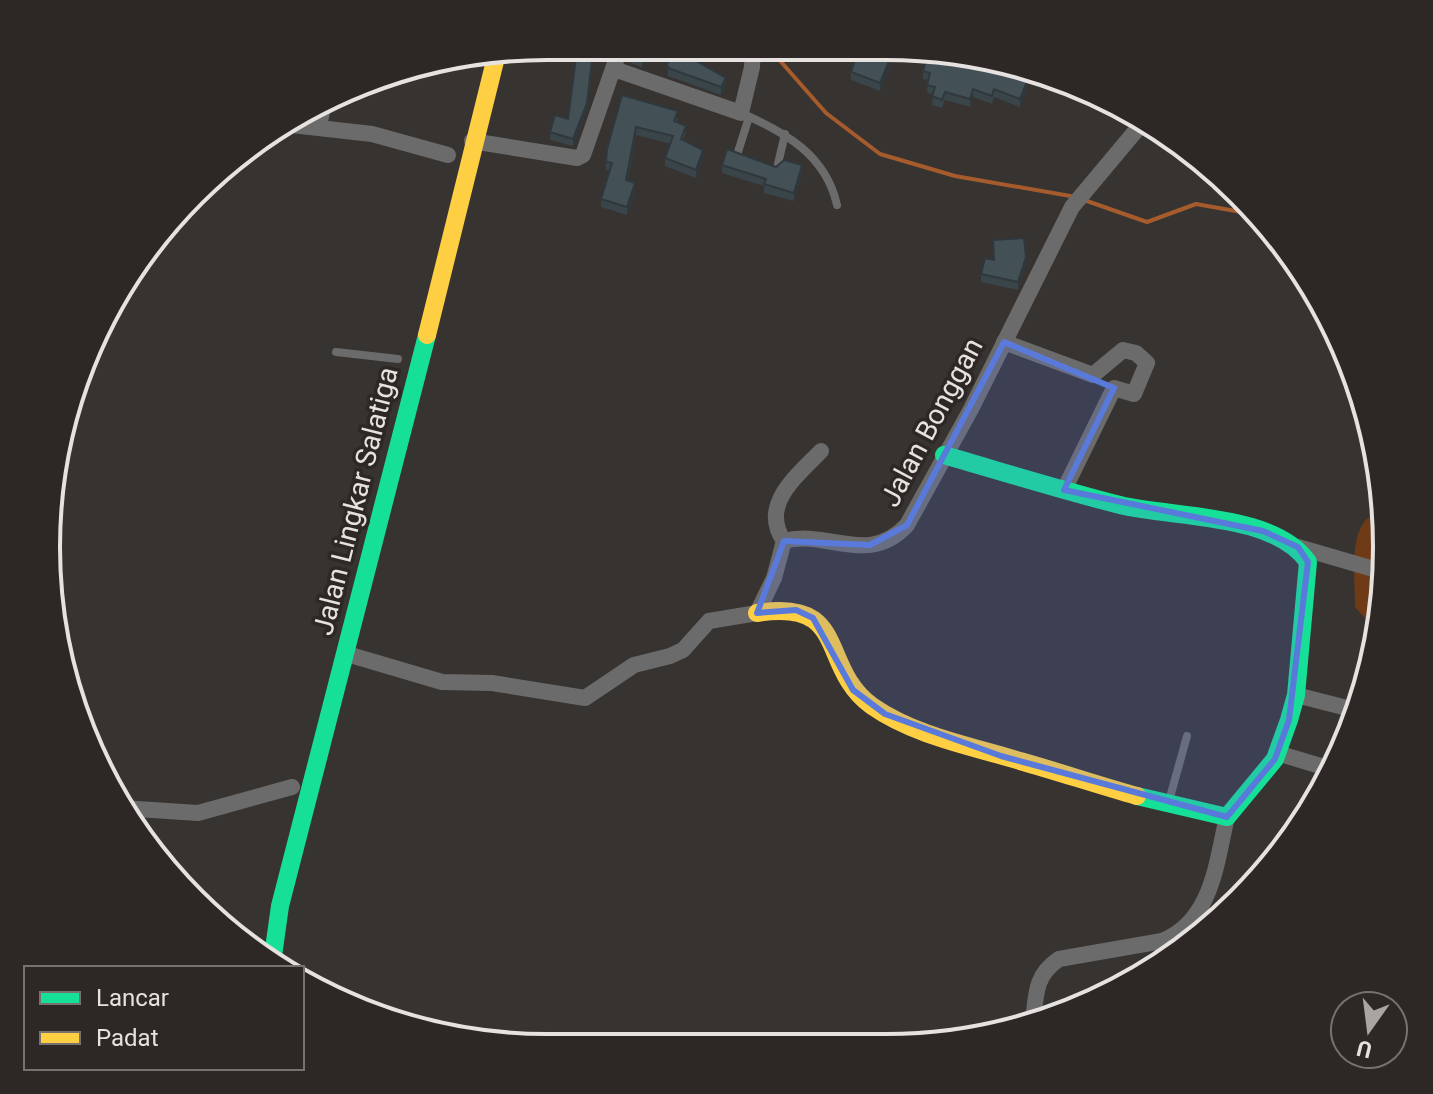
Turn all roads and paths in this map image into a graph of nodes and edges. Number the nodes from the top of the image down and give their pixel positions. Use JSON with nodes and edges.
{"nodes":[{"id":1,"x":617,"y":60,"type":"edge"},
{"id":2,"x":627,"y":60,"type":"edge"},
{"id":3,"x":752,"y":60,"type":"edge"},
{"id":4,"x":494,"y":63,"type":"edge"},
{"id":5,"x":745,"y":115,"type":"junction"},
{"id":6,"x":321,"y":116,"type":"edge"},
{"id":7,"x":303,"y":125,"type":"edge"},
{"id":8,"x":319,"y":126,"type":"junction"},
{"id":9,"x":1137,"y":129,"type":"edge"},
{"id":10,"x":785,"y":134,"type":"junction"},
{"id":11,"x":472,"y":141,"type":"junction"},
{"id":12,"x":448,"y":155,"type":"dead end"},
{"id":13,"x":737,"y":155,"type":"edge"},
{"id":14,"x":777,"y":168,"type":"edge"},
{"id":15,"x":837,"y":205,"type":"dead end"},
{"id":16,"x":1004,"y":342,"type":"junction"},
{"id":17,"x":336,"y":352,"type":"dead end"},
{"id":18,"x":398,"y":359,"type":"dead end"},
{"id":19,"x":1093,"y":375,"type":"junction"},
{"id":20,"x":1114,"y":388,"type":"junction"},
{"id":21,"x":821,"y":451,"type":"dead end"},
{"id":22,"x":944,"y":455,"type":"junction"},
{"id":23,"x":1064,"y":490,"type":"junction"},
{"id":24,"x":784,"y":541,"type":"junction"},
{"id":25,"x":1298,"y":547,"type":"junction"},
{"id":26,"x":1372,"y":569,"type":"edge"},
{"id":27,"x":757,"y":613,"type":"junction"},
{"id":28,"x":347,"y":654,"type":"junction"},
{"id":29,"x":323,"y":661,"type":"dead end"},
{"id":30,"x":1296,"y":695,"type":"junction"},
{"id":31,"x":1346,"y":708,"type":"edge"},
{"id":32,"x":308,"y":721,"type":"junction"},
{"id":33,"x":328,"y":726,"type":"junction"},
{"id":34,"x":1187,"y":736,"type":"dead end"},
{"id":35,"x":1277,"y":753,"type":"junction"},
{"id":36,"x":1321,"y":766,"type":"edge"},
{"id":37,"x":292,"y":787,"type":"junction"},
{"id":38,"x":1168,"y":805,"type":"junction"},
{"id":39,"x":137,"y":809,"type":"edge"},
{"id":40,"x":1227,"y":817,"type":"junction"},
{"id":41,"x":257,"y":937,"type":"edge"},
{"id":42,"x":274,"y":950,"type":"edge"},
{"id":43,"x":1039,"y":1009,"type":"edge"}],
"edges":[{"from":1,"to":11,"type":"street"},
{"from":2,"to":5,"type":"street"},
{"from":3,"to":5,"type":"street"},
{"from":4,"to":11,"type":"main road","name":"Jalan Lingkar Salatiga"},
{"from":5,"to":10,"type":"lane"},
{"from":5,"to":13,"type":"lane"},
{"from":6,"to":8,"type":"street"},
{"from":7,"to":8,"type":"street"},
{"from":8,"to":12,"type":"street"},
{"from":9,"to":16,"type":"street","name":"Jalan Bonggan"},
{"from":10,"to":14,"type":"lane"},
{"from":10,"to":15,"type":"lane"},
{"from":11,"to":28,"type":"main road","name":"Jalan Lingkar Salatiga"},
{"from":16,"to":19,"type":"street"},
{"from":16,"to":22,"type":"street","name":"Jalan Bonggan"},
{"from":17,"to":18,"type":"lane"},
{"from":19,"to":20,"type":"street"},
{"from":19,"to":20,"type":"street"},
{"from":20,"to":23,"type":"street"},
{"from":21,"to":24,"type":"street"},
{"from":22,"to":23,"type":"main road"},
{"from":22,"to":24,"type":"street","name":"Jalan Bonggan"},
{"from":23,"to":25,"type":"main road"},
{"from":24,"to":27,"type":"street"},
{"from":25,"to":26,"type":"street"},
{"from":25,"to":30,"type":"main road"},
{"from":27,"to":28,"type":"street"},
{"from":27,"to":38,"type":"main road"},
{"from":28,"to":33,"type":"main road","name":"Jalan Lingkar Salatiga"},
{"from":29,"to":32,"type":"main road","name":"Jalan Lingkar Salatiga"},
{"from":30,"to":31,"type":"street"},
{"from":30,"to":35,"type":"main road"},
{"from":32,"to":33,"type":"main road"},
{"from":32,"to":37,"type":"main road","name":"Jalan Lingkar Salatiga"},
{"from":33,"to":42,"type":"main road","name":"Jalan Lingkar Salatiga"},
{"from":34,"to":38,"type":"lane"},
{"from":35,"to":36,"type":"street"},
{"from":35,"to":40,"type":"main road"},
{"from":37,"to":39,"type":"street"},
{"from":37,"to":41,"type":"main road","name":"Jalan Lingkar Salatiga"},
{"from":38,"to":40,"type":"main road"},
{"from":40,"to":43,"type":"street"}]}
